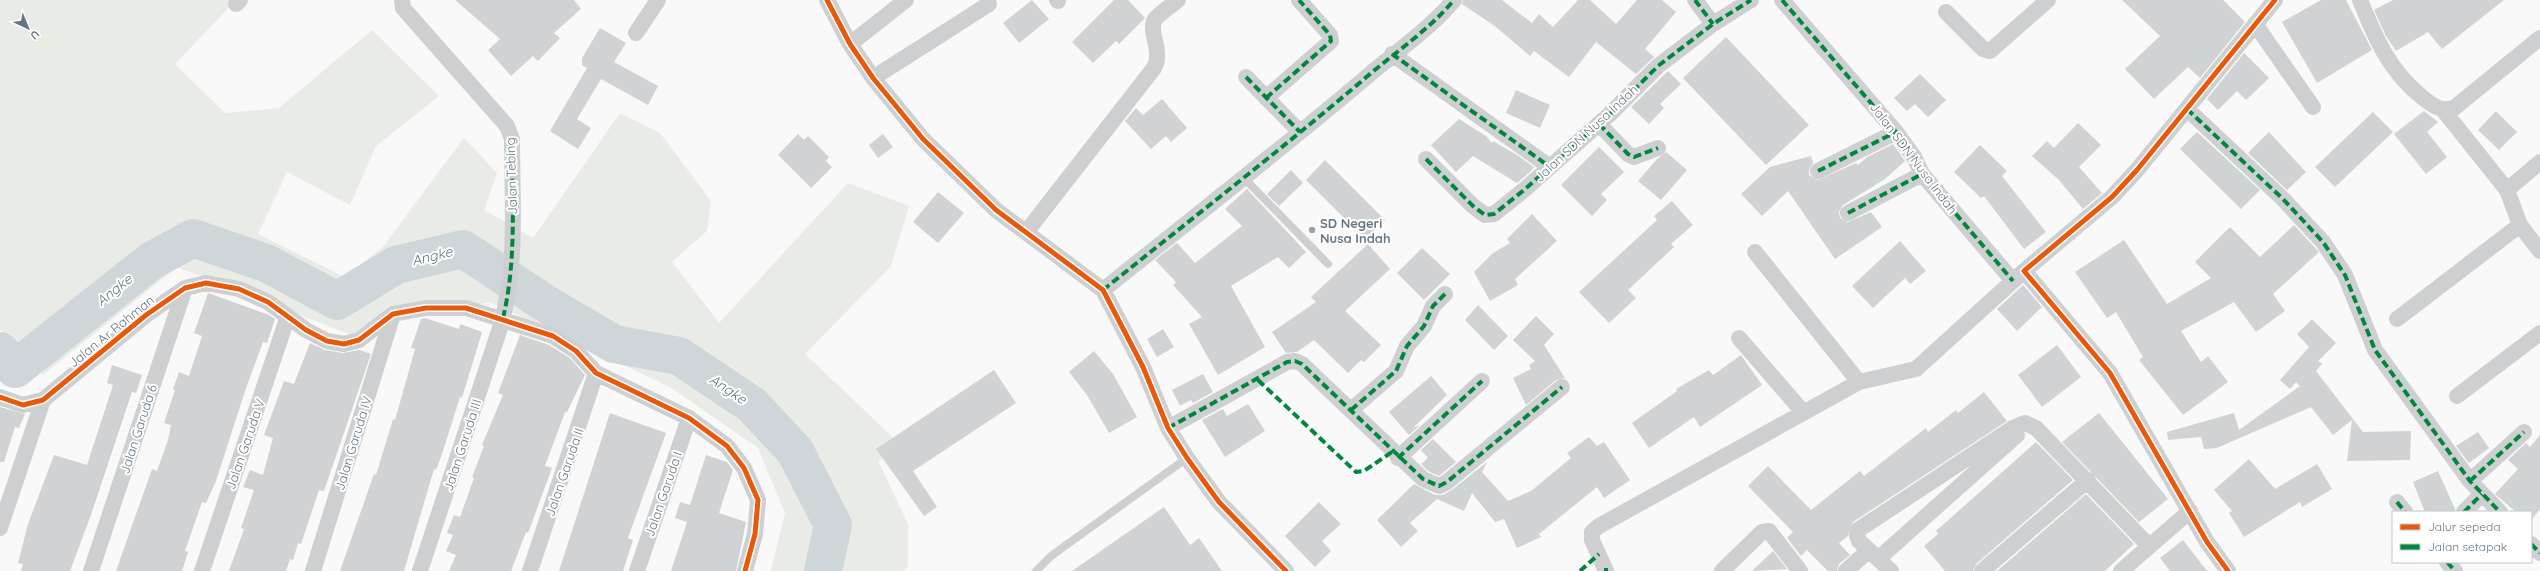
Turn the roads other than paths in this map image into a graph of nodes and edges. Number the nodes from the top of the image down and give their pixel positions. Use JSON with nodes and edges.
{"nodes":[{"id":1,"x":402,"y":0,"type":"edge"},
{"id":2,"x":658,"y":0,"type":"edge"},
{"id":3,"x":827,"y":0,"type":"edge"},
{"id":4,"x":906,"y":0,"type":"edge"},
{"id":5,"x":1178,"y":0,"type":"edge"},
{"id":6,"x":1299,"y":0,"type":"edge"},
{"id":7,"x":1454,"y":0,"type":"edge"},
{"id":8,"x":1695,"y":0,"type":"edge"},
{"id":9,"x":1751,"y":0,"type":"edge"},
{"id":10,"x":1782,"y":0,"type":"edge"},
{"id":11,"x":2048,"y":0,"type":"edge"},
{"id":12,"x":2275,"y":0,"type":"edge"},
{"id":13,"x":2360,"y":0,"type":"edge"},
{"id":14,"x":989,"y":4,"type":"dead end"},
{"id":15,"x":1946,"y":12,"type":"dead end"},
{"id":16,"x":1713,"y":24,"type":"junction"},
{"id":17,"x":2255,"y":24,"type":"junction"},
{"id":18,"x":636,"y":33,"type":"dead end"},
{"id":19,"x":2540,"y":38,"type":"edge"},
{"id":20,"x":850,"y":44,"type":"junction"},
{"id":21,"x":1392,"y":54,"type":"junction"},
{"id":22,"x":1246,"y":77,"type":"dead end"},
{"id":23,"x":873,"y":78,"type":"junction"},
{"id":24,"x":1266,"y":98,"type":"junction"},
{"id":25,"x":2313,"y":107,"type":"dead end"},
{"id":26,"x":2187,"y":109,"type":"junction"},
{"id":27,"x":2444,"y":111,"type":"junction"},
{"id":28,"x":1599,"y":124,"type":"junction"},
{"id":29,"x":1300,"y":132,"type":"junction"},
{"id":30,"x":1896,"y":132,"type":"junction"},
{"id":31,"x":1658,"y":148,"type":"dead end"},
{"id":32,"x":1426,"y":160,"type":"dead end"},
{"id":33,"x":2540,"y":162,"type":"edge"},
{"id":34,"x":1550,"y":168,"type":"junction"},
{"id":35,"x":1818,"y":171,"type":"dead end"},
{"id":36,"x":1922,"y":174,"type":"junction"},
{"id":37,"x":1242,"y":177,"type":"junction"},
{"id":38,"x":2506,"y":190,"type":"junction"},
{"id":39,"x":1848,"y":213,"type":"dead end"},
{"id":40,"x":2520,"y":225,"type":"junction"},
{"id":41,"x":1027,"y":231,"type":"junction"},
{"id":42,"x":2540,"y":251,"type":"edge"},
{"id":43,"x":1755,"y":252,"type":"dead end"},
{"id":44,"x":1328,"y":264,"type":"dead end"},
{"id":45,"x":2019,"y":276,"type":"junction"},
{"id":46,"x":185,"y":288,"type":"junction"},
{"id":47,"x":1103,"y":290,"type":"junction"},
{"id":48,"x":1445,"y":294,"type":"dead end"},
{"id":49,"x":393,"y":314,"type":"junction"},
{"id":50,"x":288,"y":316,"type":"junction"},
{"id":51,"x":503,"y":318,"type":"junction"},
{"id":52,"x":2397,"y":319,"type":"dead end"},
{"id":53,"x":2540,"y":333,"type":"edge"},
{"id":54,"x":1739,"y":338,"type":"dead end"},
{"id":55,"x":596,"y":373,"type":"junction"},
{"id":56,"x":1482,"y":381,"type":"dead end"},
{"id":57,"x":1858,"y":382,"type":"junction"},
{"id":58,"x":1562,"y":388,"type":"dead end"},
{"id":59,"x":2457,"y":396,"type":"dead end"},
{"id":60,"x":0,"y":397,"type":"edge"},
{"id":61,"x":43,"y":400,"type":"junction"},
{"id":62,"x":1351,"y":410,"type":"junction"},
{"id":63,"x":1803,"y":412,"type":"junction"},
{"id":64,"x":689,"y":418,"type":"junction"},
{"id":65,"x":2030,"y":423,"type":"junction"},
{"id":66,"x":1168,"y":428,"type":"junction"},
{"id":67,"x":2524,"y":432,"type":"dead end"},
{"id":68,"x":1187,"y":458,"type":"junction"},
{"id":69,"x":1398,"y":458,"type":"junction"},
{"id":70,"x":2088,"y":480,"type":"junction"},
{"id":71,"x":2470,"y":481,"type":"junction"},
{"id":72,"x":2482,"y":494,"type":"junction"},
{"id":73,"x":2190,"y":511,"type":"junction"},
{"id":74,"x":2465,"y":511,"type":"edge"},
{"id":75,"x":2499,"y":511,"type":"edge"},
{"id":76,"x":0,"y":528,"type":"edge"},
{"id":77,"x":2532,"y":545,"type":"edge"},
{"id":78,"x":2149,"y":546,"type":"junction"},
{"id":79,"x":2540,"y":553,"type":"edge"},
{"id":80,"x":1874,"y":554,"type":"junction"},
{"id":81,"x":2448,"y":563,"type":"edge"},
{"id":82,"x":91,"y":571,"type":"edge"},
{"id":83,"x":202,"y":571,"type":"edge"},
{"id":84,"x":313,"y":571,"type":"edge"},
{"id":85,"x":420,"y":571,"type":"edge"},
{"id":86,"x":530,"y":571,"type":"edge"},
{"id":87,"x":637,"y":571,"type":"edge"},
{"id":88,"x":745,"y":571,"type":"edge"},
{"id":89,"x":1036,"y":571,"type":"edge"},
{"id":90,"x":1286,"y":571,"type":"edge"},
{"id":91,"x":1606,"y":571,"type":"edge"},
{"id":92,"x":1722,"y":571,"type":"edge"},
{"id":93,"x":1800,"y":571,"type":"edge"},
{"id":94,"x":1846,"y":571,"type":"edge"},
{"id":95,"x":1891,"y":571,"type":"edge"},
{"id":96,"x":1982,"y":571,"type":"edge"},
{"id":97,"x":2121,"y":571,"type":"edge"},
{"id":98,"x":2228,"y":571,"type":"edge"},
{"id":99,"x":2455,"y":571,"type":"edge"}],
"edges":[{"from":1,"to":51,"type":"street","name":"Jalan Tebing"},
{"from":2,"to":18,"type":"street"},
{"from":3,"to":20,"type":"street"},
{"from":4,"to":20,"type":"street"},
{"from":5,"to":41,"type":"street"},
{"from":6,"to":24,"type":"street"},
{"from":7,"to":21,"type":"street"},
{"from":8,"to":16,"type":"street"},
{"from":9,"to":16,"type":"street","name":"Jalan SDN Nusa Indah"},
{"from":10,"to":30,"type":"street","name":"Jalan SDN Nusa Indah"},
{"from":11,"to":15,"type":"street"},
{"from":12,"to":17,"type":"street"},
{"from":13,"to":27,"type":"street"},
{"from":14,"to":23,"type":"street"},
{"from":16,"to":28,"type":"street","name":"Jalan SDN Nusa Indah"},
{"from":17,"to":25,"type":"street"},
{"from":17,"to":26,"type":"street"},
{"from":19,"to":27,"type":"street"},
{"from":20,"to":23,"type":"street"},
{"from":21,"to":29,"type":"street"},
{"from":21,"to":34,"type":"street"},
{"from":22,"to":24,"type":"street"},
{"from":23,"to":41,"type":"street"},
{"from":24,"to":29,"type":"street"},
{"from":26,"to":45,"type":"street"},
{"from":26,"to":71,"type":"street"},
{"from":27,"to":38,"type":"street"},
{"from":28,"to":31,"type":"street"},
{"from":28,"to":34,"type":"street","name":"Jalan SDN Nusa Indah"},
{"from":29,"to":37,"type":"street"},
{"from":30,"to":35,"type":"street"},
{"from":30,"to":36,"type":"street","name":"Jalan SDN Nusa Indah"},
{"from":32,"to":34,"type":"street","name":"Jalan SDN Nusa Indah"},
{"from":33,"to":38,"type":"street"},
{"from":36,"to":39,"type":"street"},
{"from":36,"to":45,"type":"street","name":"Jalan SDN Nusa Indah"},
{"from":37,"to":44,"type":"lane"},
{"from":37,"to":47,"type":"street"},
{"from":38,"to":40,"type":"street"},
{"from":40,"to":42,"type":"street"},
{"from":40,"to":52,"type":"street"},
{"from":41,"to":47,"type":"street"},
{"from":43,"to":57,"type":"street"},
{"from":45,"to":57,"type":"street"},
{"from":45,"to":73,"type":"street","name":"Jalan SDN Nusa Indah"},
{"from":46,"to":50,"type":"street","name":"Jalan Ar Rahman"},
{"from":46,"to":61,"type":"street","name":"Jalan Ar Rahman"},
{"from":46,"to":82,"type":"street","name":"Jalan Garuda 6"},
{"from":47,"to":66,"type":"street"},
{"from":48,"to":62,"type":"street"},
{"from":49,"to":50,"type":"street","name":"Jalan Ar Rahman"},
{"from":49,"to":51,"type":"street","name":"Jalan Ar Rahman"},
{"from":49,"to":84,"type":"street","name":"Jalan Garuda IV"},
{"from":50,"to":83,"type":"street","name":"Jalan Garuda V"},
{"from":51,"to":55,"type":"street","name":"Jalan Ar Rahman"},
{"from":51,"to":85,"type":"street","name":"Jalan Garuda III"},
{"from":53,"to":59,"type":"street"},
{"from":54,"to":63,"type":"street"},
{"from":55,"to":64,"type":"street"},
{"from":55,"to":86,"type":"street","name":"Jalan Garuda II"},
{"from":56,"to":69,"type":"street"},
{"from":57,"to":63,"type":"street"},
{"from":58,"to":69,"type":"street"},
{"from":60,"to":61,"type":"street","name":"Jalan Ar Rahman"},
{"from":61,"to":76,"type":"street"},
{"from":62,"to":66,"type":"street"},
{"from":62,"to":69,"type":"street"},
{"from":63,"to":91,"type":"street"},
{"from":64,"to":87,"type":"street","name":"Jalan Garuda I"},
{"from":64,"to":88,"type":"street"},
{"from":65,"to":70,"type":"street"},
{"from":65,"to":80,"type":"street"},
{"from":65,"to":80,"type":"street"},
{"from":66,"to":68,"type":"street"},
{"from":67,"to":71,"type":"street"},
{"from":68,"to":89,"type":"lane"},
{"from":68,"to":90,"type":"street"},
{"from":70,"to":78,"type":"street"},
{"from":70,"to":96,"type":"street"},
{"from":71,"to":72,"type":"street"},
{"from":72,"to":74,"type":"street"},
{"from":72,"to":75,"type":"street"},
{"from":73,"to":78,"type":"street"},
{"from":73,"to":98,"type":"street","name":"Jalan SDN Nusa Indah"},
{"from":77,"to":79,"type":"street"},
{"from":78,"to":97,"type":"street"},
{"from":80,"to":94,"type":"street"},
{"from":80,"to":95,"type":"street"},
{"from":81,"to":99,"type":"street"},
{"from":92,"to":93,"type":"street"}]}
